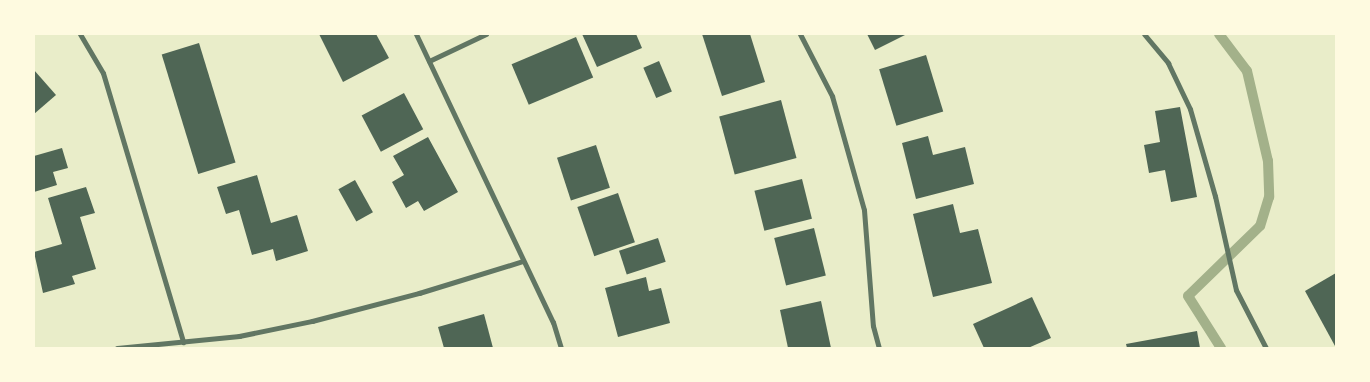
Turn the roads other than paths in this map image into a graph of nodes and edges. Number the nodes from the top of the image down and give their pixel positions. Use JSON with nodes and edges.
{"nodes":[{"id":1,"x":80,"y":34,"type":"edge"},
{"id":2,"x":416,"y":34,"type":"edge"},
{"id":3,"x":486,"y":34,"type":"edge"},
{"id":4,"x":800,"y":34,"type":"edge"},
{"id":5,"x":1144,"y":34,"type":"edge"},
{"id":6,"x":429,"y":61,"type":"junction"},
{"id":7,"x":523,"y":261,"type":"junction"},
{"id":8,"x":183,"y":342,"type":"junction"},
{"id":9,"x":117,"y":348,"type":"edge"},
{"id":10,"x":561,"y":348,"type":"edge"},
{"id":11,"x":879,"y":348,"type":"edge"},
{"id":12,"x":1266,"y":348,"type":"edge"}],
"edges":[{"from":1,"to":8,"type":"street"},
{"from":2,"to":6,"type":"street"},
{"from":3,"to":6,"type":"street"},
{"from":4,"to":11,"type":"street"},
{"from":5,"to":12,"type":"street"},
{"from":6,"to":7,"type":"street"},
{"from":7,"to":8,"type":"street"},
{"from":7,"to":10,"type":"street"},
{"from":8,"to":9,"type":"street"}]}
